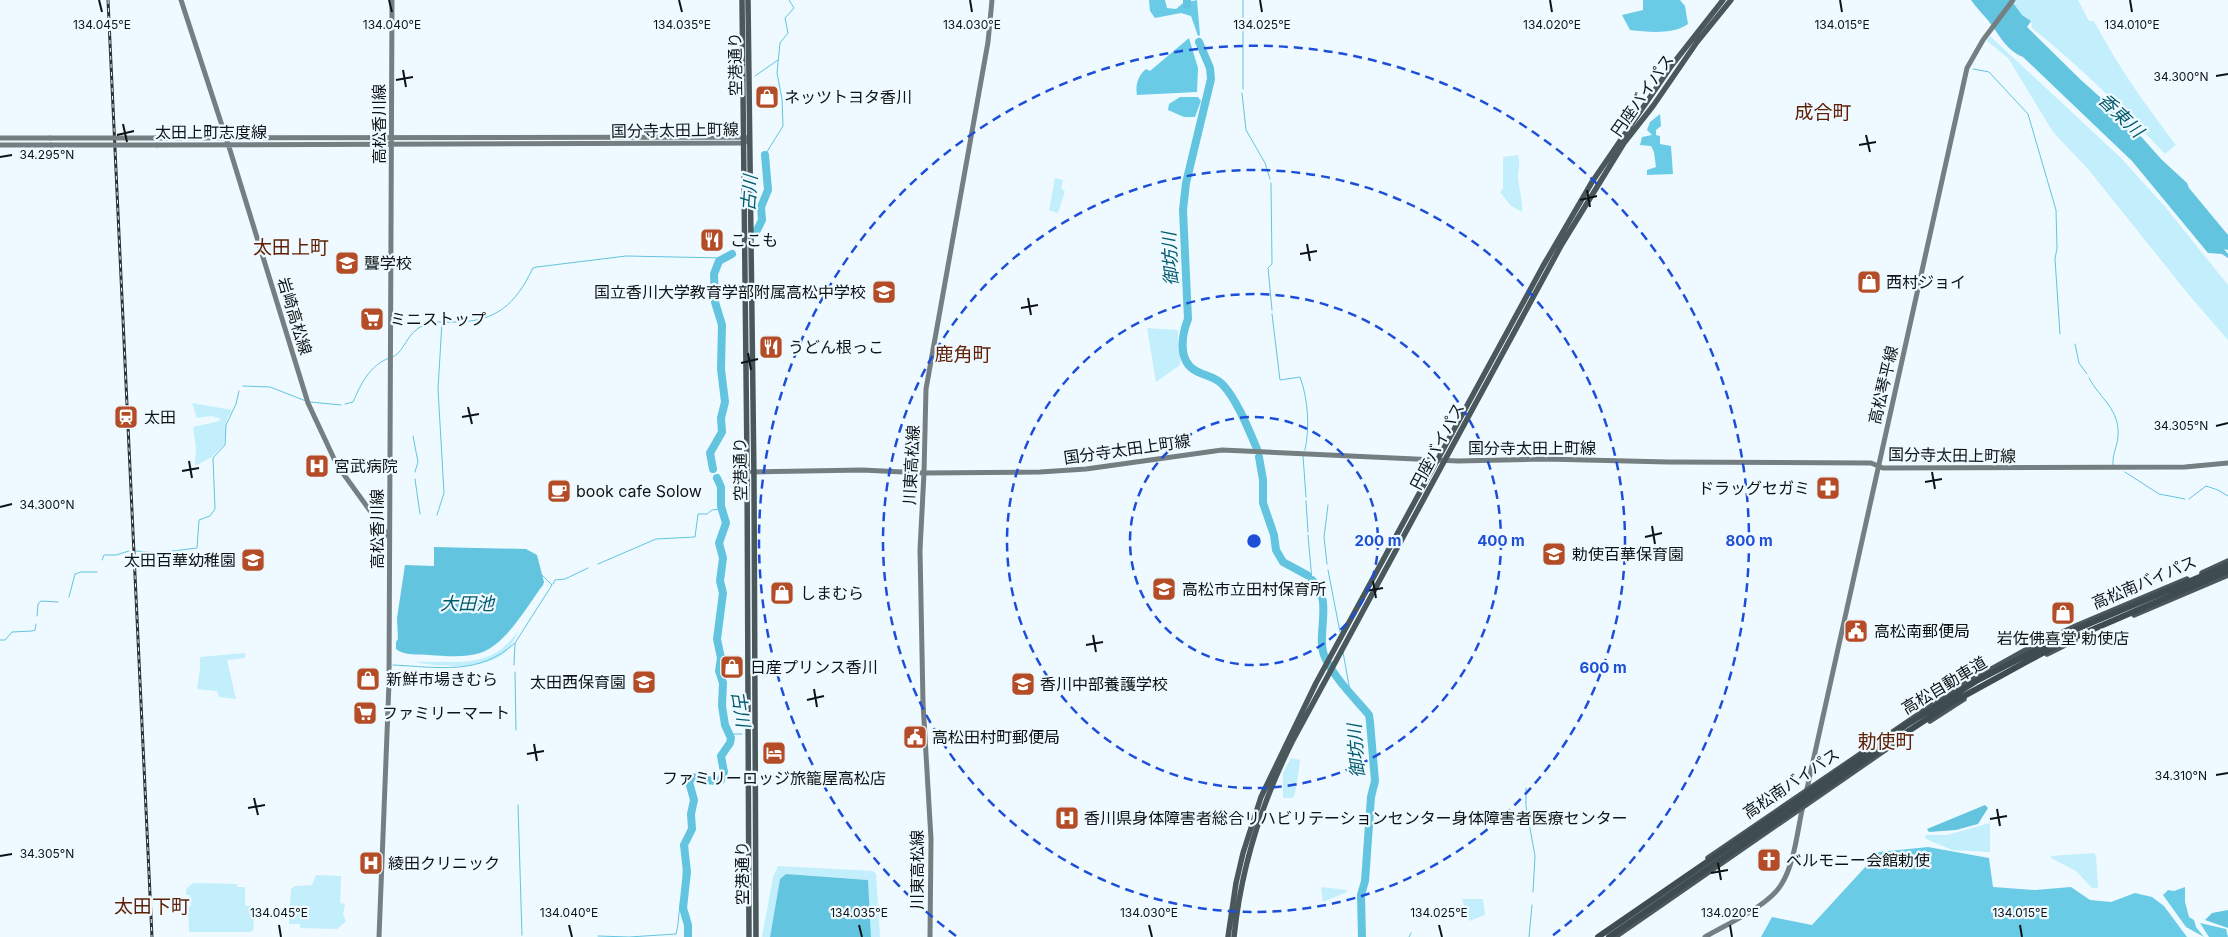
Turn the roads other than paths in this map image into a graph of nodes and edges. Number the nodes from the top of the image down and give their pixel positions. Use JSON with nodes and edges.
{"nodes":[{"id":1,"x":181,"y":0,"type":"edge"},
{"id":2,"x":392,"y":0,"type":"edge"},
{"id":3,"x":742,"y":0,"type":"edge"},
{"id":4,"x":748,"y":0,"type":"edge"},
{"id":5,"x":992,"y":0,"type":"edge"},
{"id":6,"x":1723,"y":0,"type":"edge"},
{"id":7,"x":1731,"y":0,"type":"edge"},
{"id":8,"x":2013,"y":0,"type":"edge"},
{"id":9,"x":226,"y":137,"type":"junction"},
{"id":10,"x":392,"y":137,"type":"junction"},
{"id":11,"x":0,"y":138,"type":"edge"},
{"id":12,"x":746,"y":140,"type":"junction"},
{"id":13,"x":229,"y":144,"type":"junction"},
{"id":14,"x":392,"y":144,"type":"junction"},
{"id":15,"x":0,"y":145,"type":"edge"},
{"id":16,"x":1438,"y":460,"type":"junction"},
{"id":17,"x":1445,"y":460,"type":"junction"},
{"id":18,"x":2228,"y":462,"type":"edge"},
{"id":19,"x":1878,"y":466,"type":"junction"},
{"id":20,"x":750,"y":472,"type":"junction"},
{"id":21,"x":924,"y":474,"type":"junction"},
{"id":22,"x":389,"y":538,"type":"junction"},
{"id":23,"x":2228,"y":563,"type":"edge"},
{"id":24,"x":2228,"y":573,"type":"edge"},
{"id":25,"x":1810,"y":772,"type":"junction"},
{"id":26,"x":1821,"y":779,"type":"junction"},
{"id":27,"x":1806,"y":789,"type":"junction"},
{"id":28,"x":1803,"y":807,"type":"junction"},
{"id":29,"x":379,"y":937,"type":"edge"},
{"id":30,"x":749,"y":937,"type":"edge"},
{"id":31,"x":756,"y":937,"type":"edge"},
{"id":32,"x":930,"y":937,"type":"edge"},
{"id":33,"x":1228,"y":937,"type":"edge"},
{"id":34,"x":1234,"y":937,"type":"edge"},
{"id":35,"x":1593,"y":937,"type":"edge"},
{"id":36,"x":1598,"y":937,"type":"edge"},
{"id":37,"x":1609,"y":937,"type":"edge"},
{"id":38,"x":1615,"y":937,"type":"edge"},
{"id":39,"x":1705,"y":937,"type":"edge"}],
"edges":[{"from":1,"to":9,"type":"main road","name":"岩崎高松線"},
{"from":2,"to":10,"type":"main road","name":"高松香川線"},
{"from":3,"to":12,"type":"highway","name":"空港通り"},
{"from":4,"to":12,"type":"highway","name":"空港通り"},
{"from":5,"to":21,"type":"main road","name":"川東高松線"},
{"from":6,"to":16,"type":"highway","name":"円座バイパス"},
{"from":7,"to":17,"type":"highway","name":"円座バイパス"},
{"from":8,"to":19,"type":"main road","name":"高松琴平線"},
{"from":9,"to":10,"type":"main road","name":"太田上町志度線"},
{"from":9,"to":11,"type":"main road","name":"太田上町志度線","bridge":true},
{"from":9,"to":13,"type":"main road","name":"岩崎高松線"},
{"from":10,"to":12,"type":"main road","name":"国分寺太田上町線"},
{"from":10,"to":14,"type":"main road","name":"高松香川線"},
{"from":12,"to":14,"type":"main road","name":"国分寺太田上町線"},
{"from":12,"to":20,"type":"highway","name":"空港通り"},
{"from":13,"to":14,"type":"main road","name":"太田上町志度線"},
{"from":13,"to":15,"type":"main road","name":"太田上町志度線","bridge":true},
{"from":13,"to":22,"type":"main road","name":"岩崎高松線"},
{"from":14,"to":22,"type":"main road","name":"高松香川線"},
{"from":16,"to":17,"type":"main road","name":"国分寺太田上町線"},
{"from":16,"to":21,"type":"main road","name":"国分寺太田上町線"},
{"from":16,"to":33,"type":"highway","name":"円座バイパス"},
{"from":17,"to":19,"type":"main road","name":"国分寺太田上町線"},
{"from":17,"to":34,"type":"highway","name":"円座バイパス"},
{"from":18,"to":19,"type":"main road","name":"国分寺太田上町線"},
{"from":19,"to":25,"type":"main road","name":"高松琴平線"},
{"from":20,"to":21,"type":"main road","name":"国分寺太田上町線"},
{"from":20,"to":30,"type":"highway","name":"空港通り"},
{"from":20,"to":31,"type":"highway","name":"空港通り"},
{"from":21,"to":32,"type":"main road","name":"川東高松線"},
{"from":22,"to":29,"type":"main road","name":"高松香川線"},
{"from":23,"to":26,"type":"highway","name":"高松南バイパス"},
{"from":23,"to":36,"type":"highway","name":"高松自動車道","bridge":true},
{"from":24,"to":28,"type":"highway","name":"高松南バイパス"},
{"from":24,"to":37,"type":"highway","name":"高松自動車道","bridge":true},
{"from":25,"to":26,"type":"main road"},
{"from":25,"to":27,"type":"main road","name":"高松琴平線"},
{"from":26,"to":27,"type":"highway","name":"高松南バイパス"},
{"from":27,"to":28,"type":"main road","name":"高松琴平線"},
{"from":27,"to":35,"type":"highway","name":"高松南バイパス"},
{"from":28,"to":38,"type":"highway","name":"高松南バイパス"},
{"from":28,"to":39,"type":"main road","name":"高松琴平線"}]}
